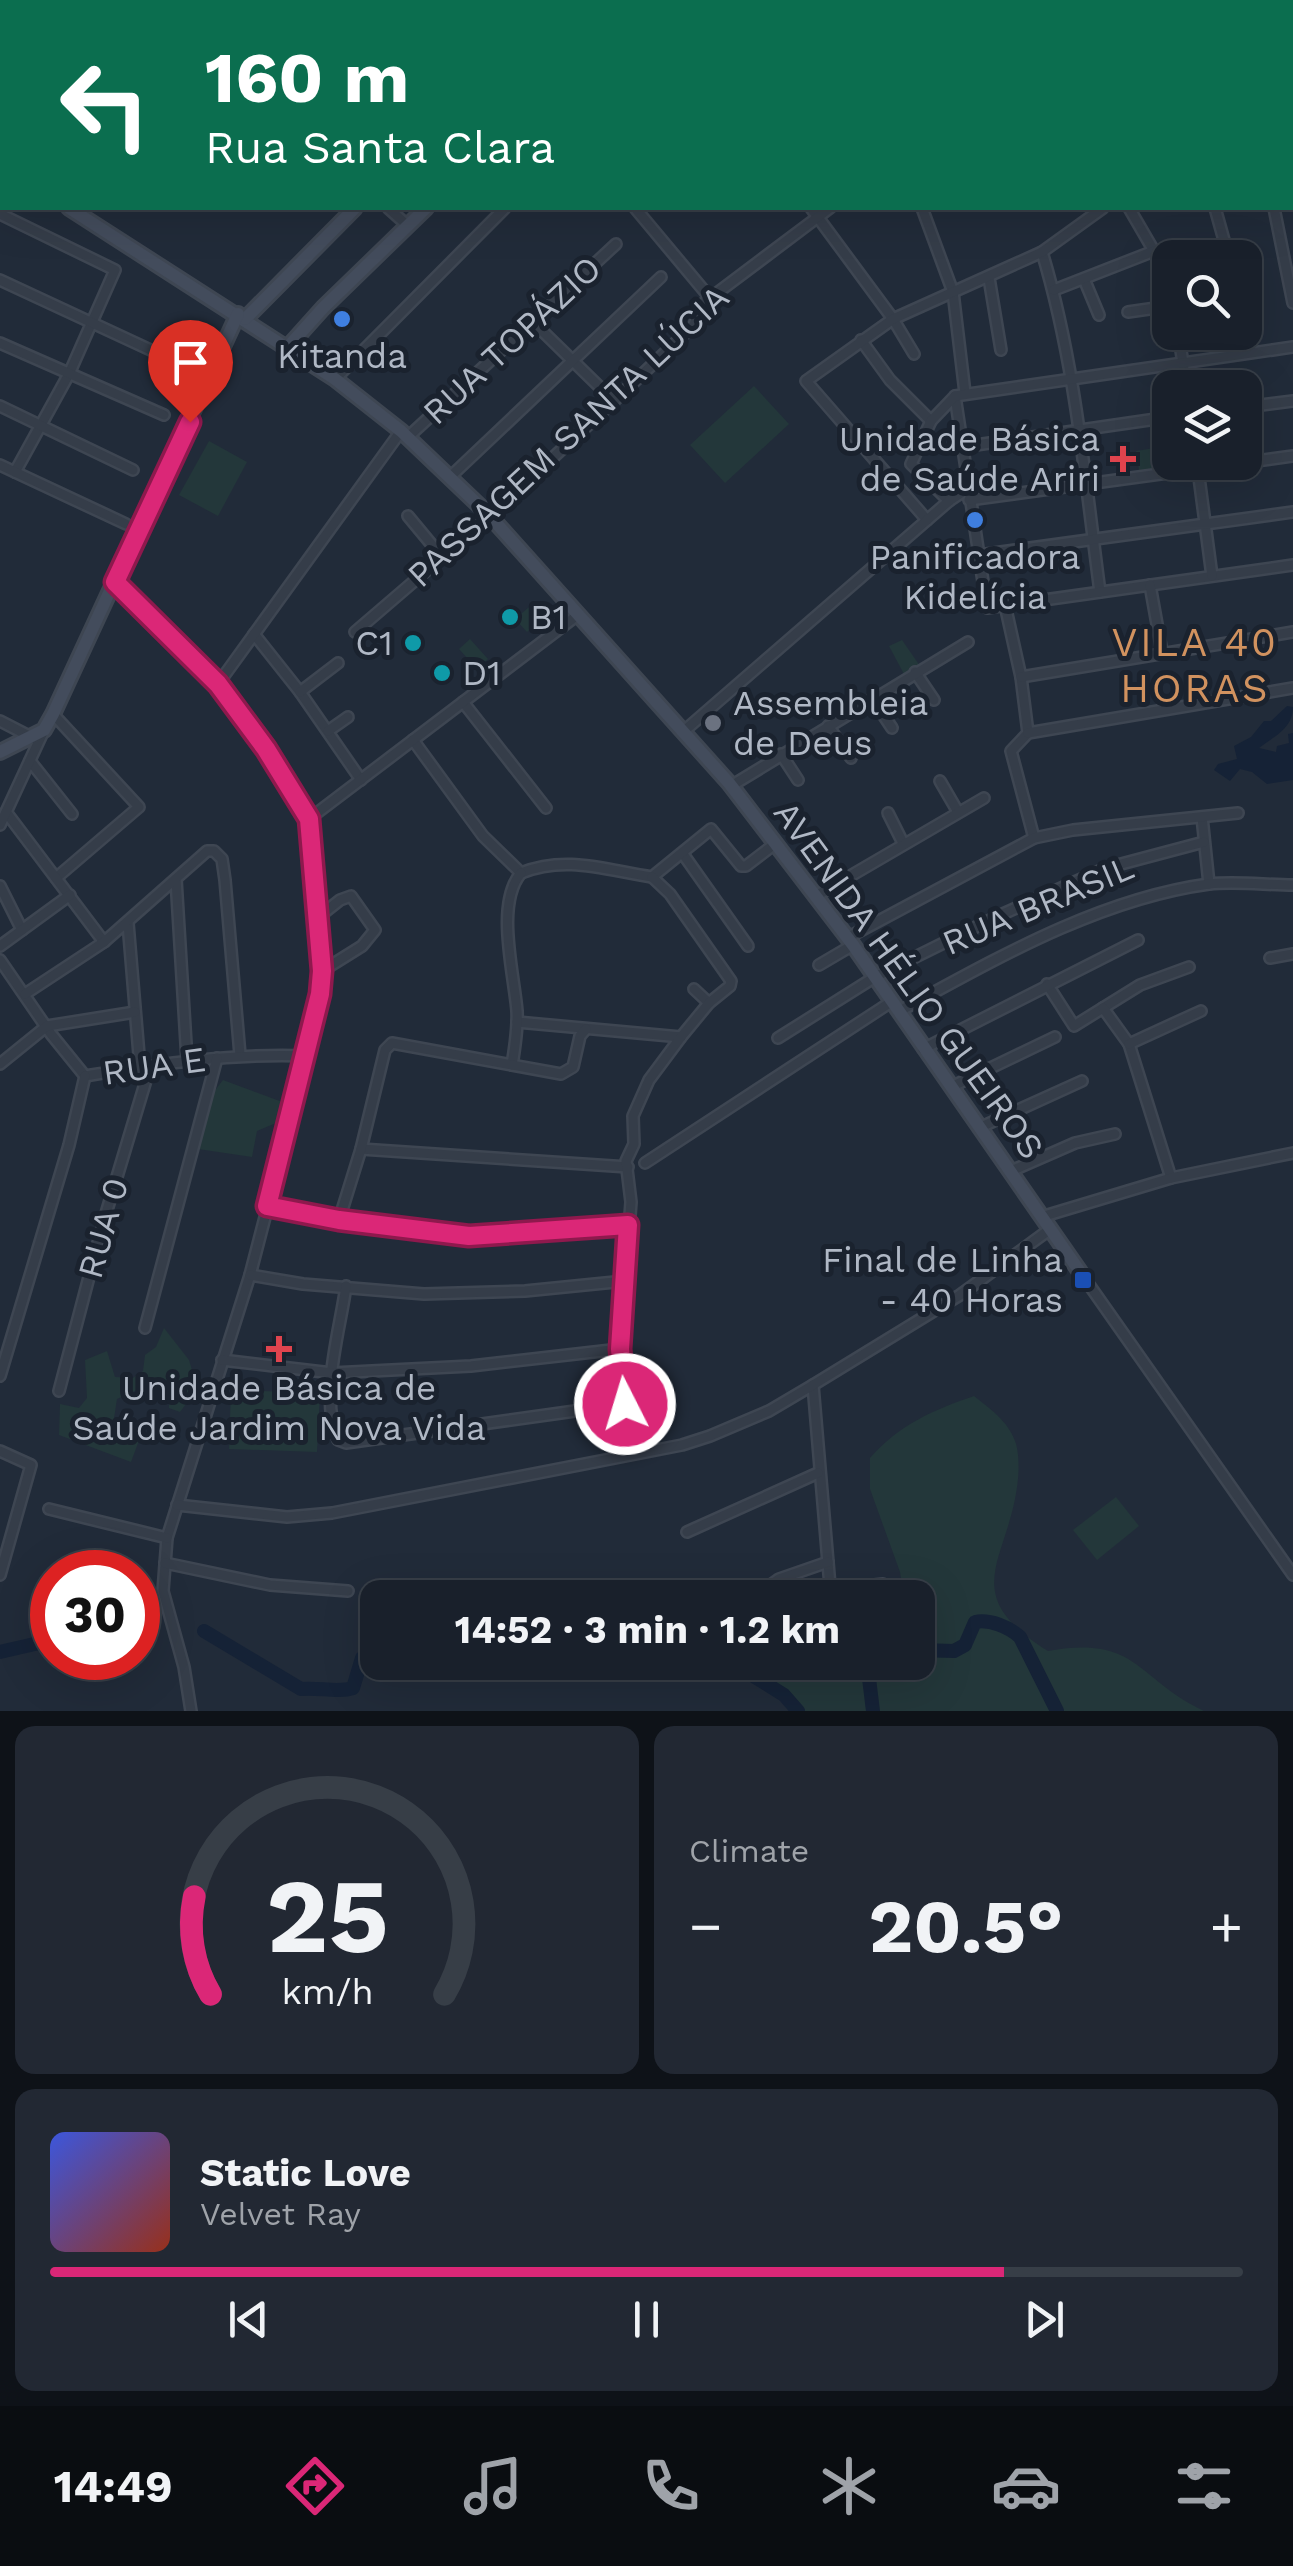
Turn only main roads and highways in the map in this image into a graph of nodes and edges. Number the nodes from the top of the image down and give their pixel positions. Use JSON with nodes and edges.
{"nodes":[{"id":1,"x":72,"y":210,"type":"edge"},
{"id":2,"x":352,"y":210,"type":"edge"},
{"id":3,"x":424,"y":210,"type":"edge"},
{"id":4,"x":242,"y":316,"type":"junction"},
{"id":5,"x":288,"y":347,"type":"junction"},
{"id":6,"x":0,"y":752,"type":"edge"},
{"id":7,"x":1085,"y":1279,"type":"road end"}],
"edges":[{"from":1,"to":4,"type":"main road","name":"AVENIDA HÉLIO GUEIROS"},
{"from":2,"to":4,"type":"main road"},
{"from":3,"to":5,"type":"main road"},
{"from":4,"to":5,"type":"main road","name":"AVENIDA HÉLIO GUEIROS"},
{"from":4,"to":6,"type":"main road"},
{"from":5,"to":7,"type":"main road","name":"AVENIDA HÉLIO GUEIROS"}]}
